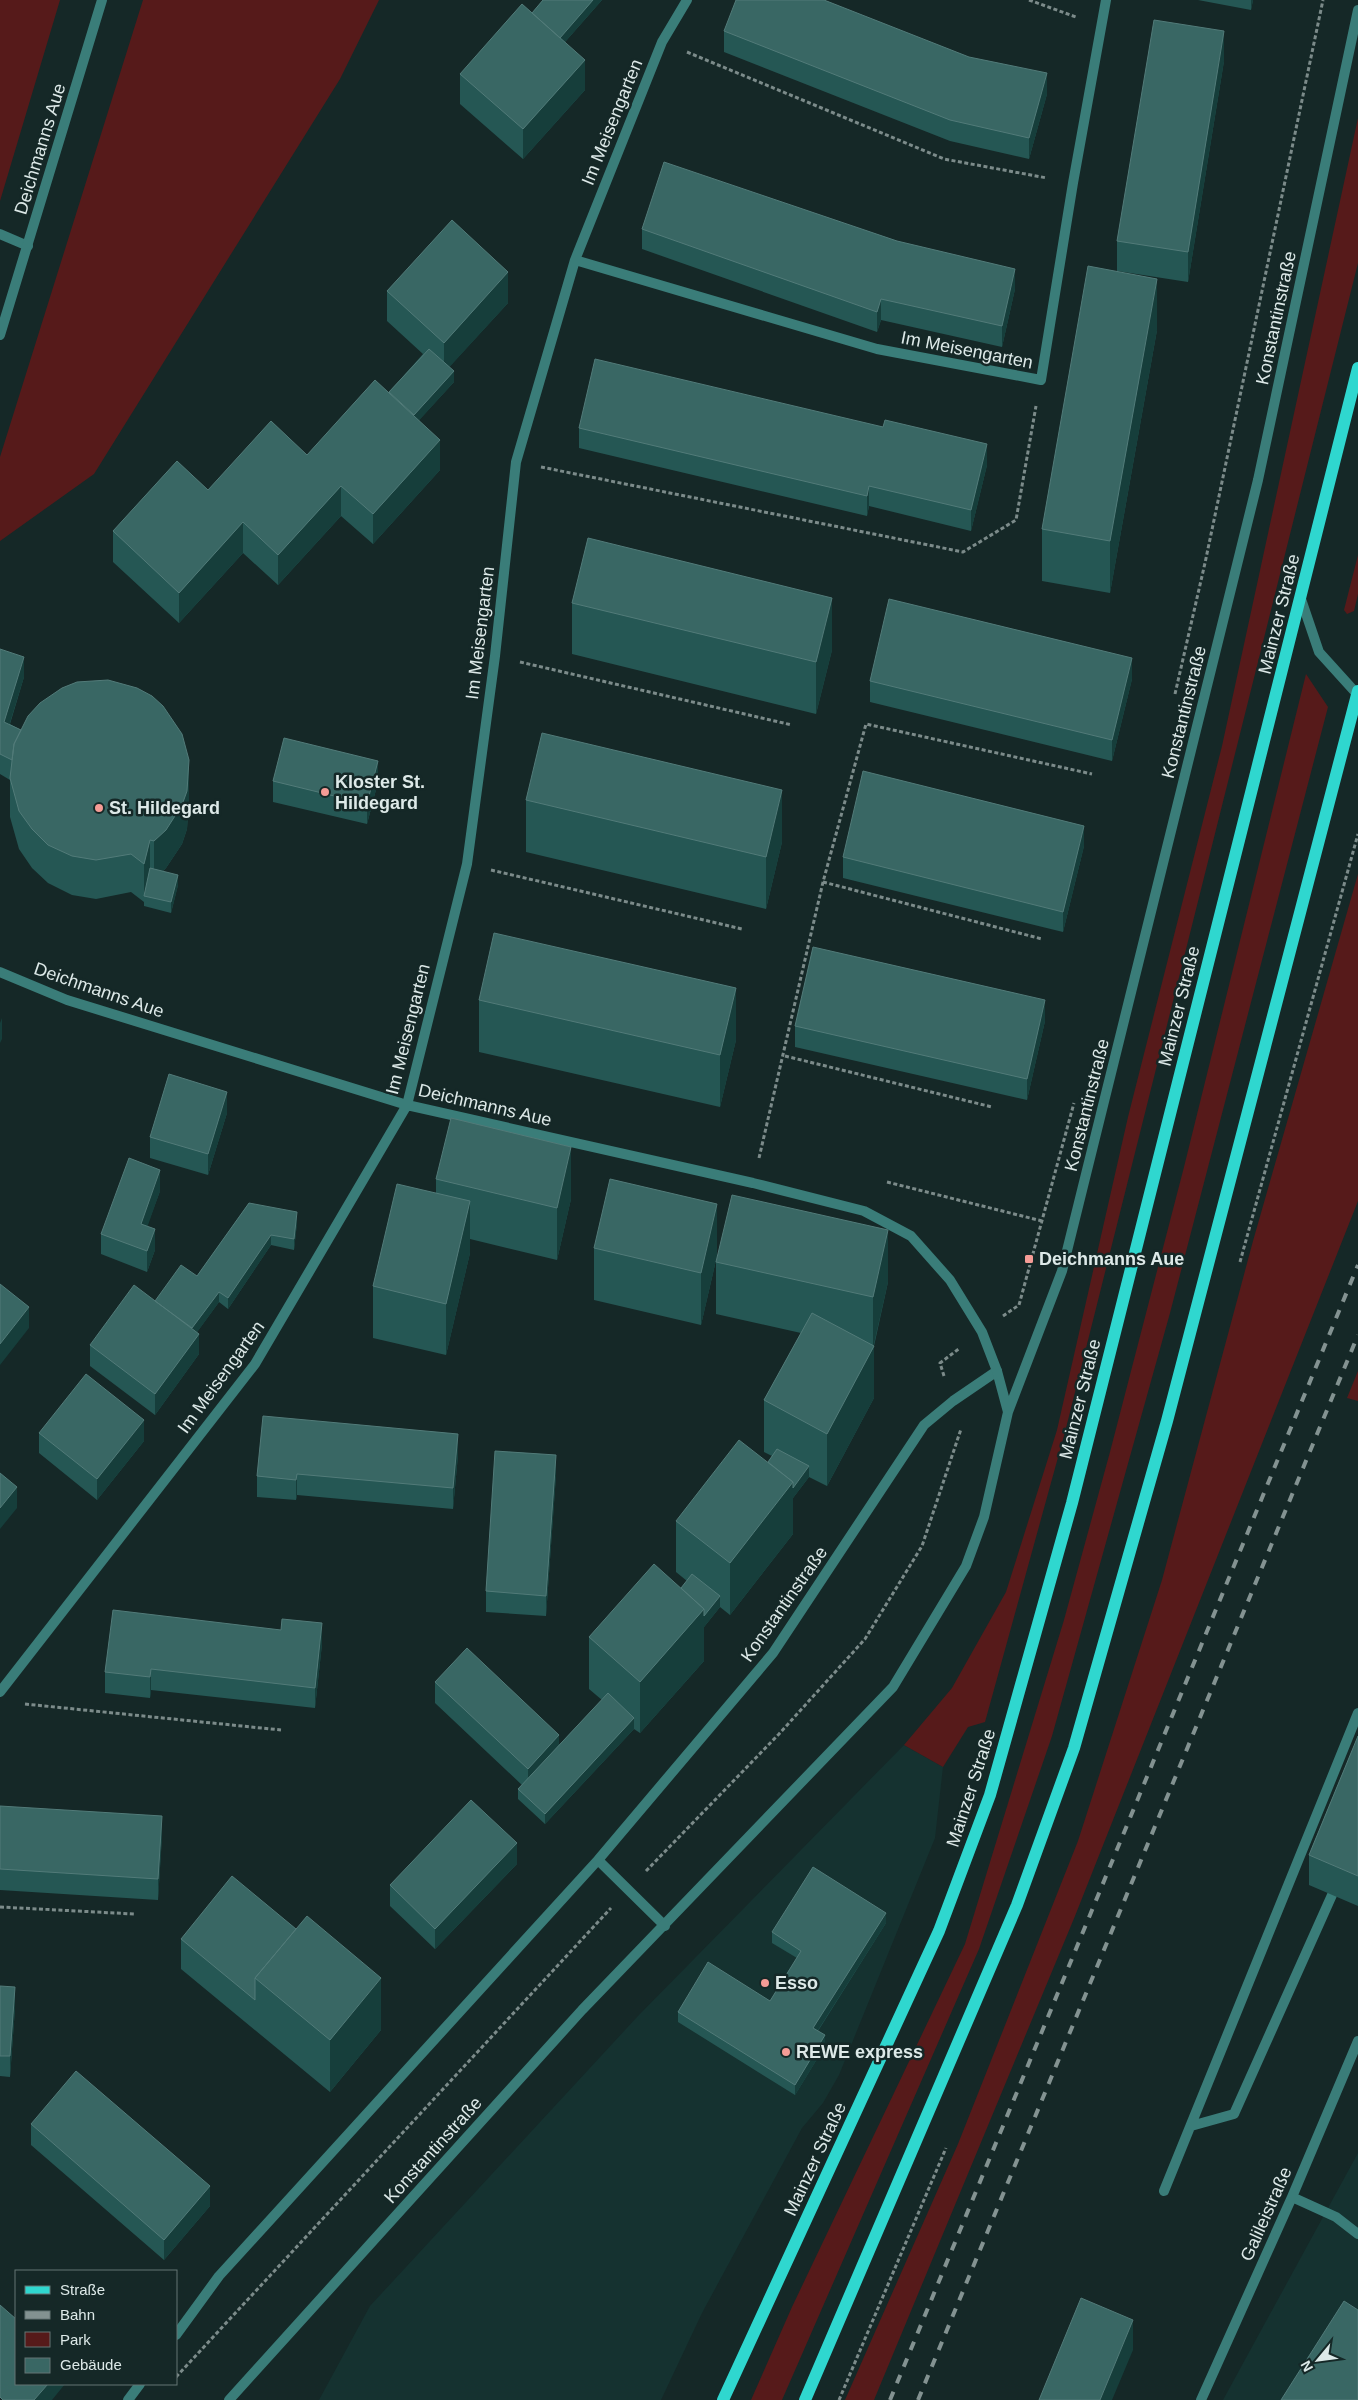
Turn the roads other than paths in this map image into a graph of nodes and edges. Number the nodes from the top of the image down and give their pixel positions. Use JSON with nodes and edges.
{"nodes":[{"id":1,"x":102,"y":0,"type":"edge"},
{"id":2,"x":687,"y":0,"type":"edge"},
{"id":3,"x":1106,"y":0,"type":"edge"},
{"id":4,"x":1358,"y":10,"type":"edge"},
{"id":5,"x":0,"y":234,"type":"edge"},
{"id":6,"x":28,"y":246,"type":"junction"},
{"id":7,"x":575,"y":260,"type":"junction"},
{"id":8,"x":0,"y":335,"type":"edge"},
{"id":9,"x":1358,"y":368,"type":"edge"},
{"id":10,"x":1301,"y":599,"type":"junction"},
{"id":11,"x":1358,"y":692,"type":"edge"},
{"id":12,"x":0,"y":972,"type":"edge"},
{"id":13,"x":407,"y":1104,"type":"junction"},
{"id":14,"x":950,"y":1280,"type":"joint"},
{"id":15,"x":997,"y":1371,"type":"junction"},
{"id":16,"x":1008,"y":1412,"type":"junction"},
{"id":17,"x":0,"y":1692,"type":"edge"},
{"id":18,"x":1358,"y":1713,"type":"edge"},
{"id":19,"x":598,"y":1860,"type":"junction"},
{"id":20,"x":1332,"y":1895,"type":"dead end"},
{"id":21,"x":665,"y":1926,"type":"junction"},
{"id":22,"x":1358,"y":2041,"type":"edge"},
{"id":23,"x":1190,"y":2126,"type":"junction"},
{"id":24,"x":1164,"y":2191,"type":"dead end"},
{"id":25,"x":1292,"y":2197,"type":"junction"},
{"id":26,"x":1358,"y":2234,"type":"edge"},
{"id":27,"x":178,"y":2332,"type":"edge"},
{"id":28,"x":139,"y":2385,"type":"edge"},
{"id":29,"x":128,"y":2400,"type":"edge"},
{"id":30,"x":229,"y":2400,"type":"edge"},
{"id":31,"x":723,"y":2400,"type":"edge"},
{"id":32,"x":805,"y":2400,"type":"edge"},
{"id":33,"x":1201,"y":2400,"type":"edge"}],
"edges":[{"from":1,"to":6,"type":"street","name":"Deichmanns Aue"},
{"from":2,"to":7,"type":"street","name":"Im Meisengarten"},
{"from":3,"to":7,"type":"street","name":"Im Meisengarten"},
{"from":4,"to":16,"type":"street","name":"Konstantinstraße"},
{"from":5,"to":6,"type":"street"},
{"from":6,"to":8,"type":"street","name":"Deichmanns Aue"},
{"from":7,"to":13,"type":"street","name":"Im Meisengarten"},
{"from":9,"to":10,"type":"main road","name":"Mainzer Straße"},
{"from":10,"to":11,"type":"street"},
{"from":10,"to":31,"type":"main road","name":"Mainzer Straße"},
{"from":11,"to":32,"type":"main road"},
{"from":12,"to":13,"type":"street","name":"Deichmanns Aue"},
{"from":13,"to":14,"type":"street","name":"Deichmanns Aue"},
{"from":13,"to":17,"type":"street","name":"Im Meisengarten"},
{"from":14,"to":15,"type":"street","name":"Konstantinstraße"},
{"from":15,"to":16,"type":"street","name":"Konstantinstraße"},
{"from":15,"to":19,"type":"street","name":"Konstantinstraße"},
{"from":16,"to":21,"type":"street","name":"Konstantinstraße"},
{"from":18,"to":23,"type":"street"},
{"from":19,"to":21,"type":"street"},
{"from":19,"to":27,"type":"street","name":"Konstantinstraße"},
{"from":20,"to":23,"type":"street"},
{"from":21,"to":30,"type":"street","name":"Konstantinstraße"},
{"from":22,"to":25,"type":"street","name":"Galileistraße"},
{"from":23,"to":24,"type":"street"},
{"from":25,"to":26,"type":"street"},
{"from":25,"to":33,"type":"street","name":"Galileistraße"},
{"from":28,"to":29,"type":"street"}]}
